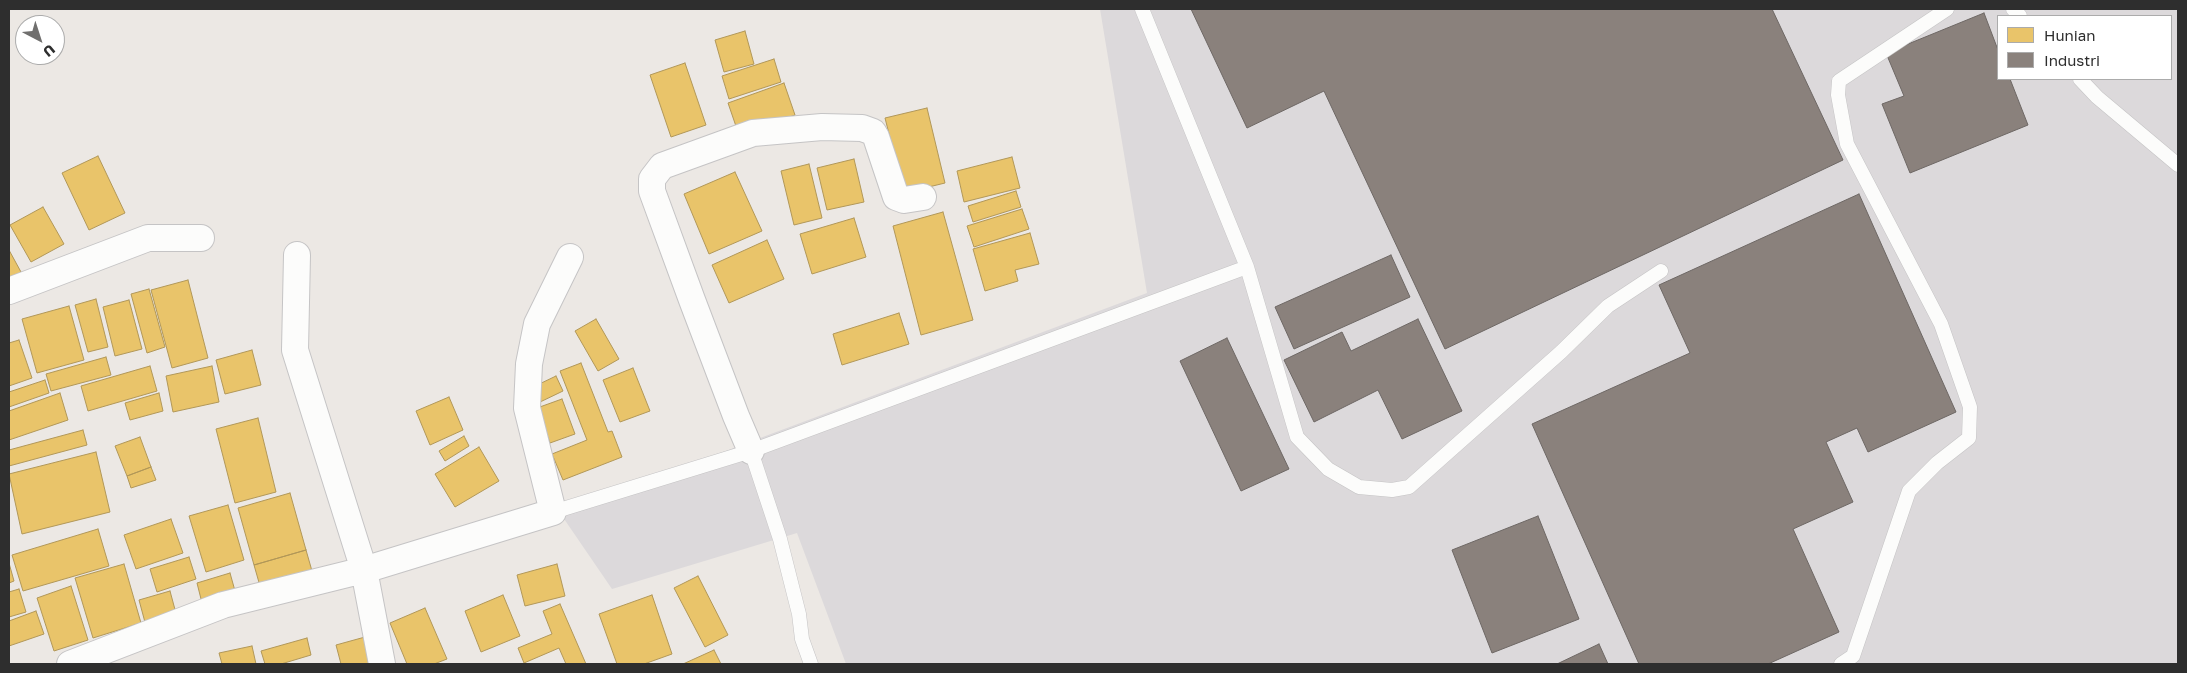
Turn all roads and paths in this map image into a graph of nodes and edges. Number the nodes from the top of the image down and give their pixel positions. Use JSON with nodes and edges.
{"nodes":[{"id":1,"x":1142,"y":9,"type":"edge"},
{"id":2,"x":1948,"y":9,"type":"edge"},
{"id":3,"x":2081,"y":80,"type":"edge"},
{"id":4,"x":2178,"y":164,"type":"edge"},
{"id":5,"x":923,"y":197,"type":"dead end"},
{"id":6,"x":200,"y":238,"type":"dead end"},
{"id":7,"x":297,"y":255,"type":"dead end"},
{"id":8,"x":570,"y":257,"type":"dead end"},
{"id":9,"x":1247,"y":267,"type":"junction"},
{"id":10,"x":1661,"y":271,"type":"dead end"},
{"id":11,"x":9,"y":291,"type":"edge"},
{"id":12,"x":751,"y":451,"type":"junction"},
{"id":13,"x":553,"y":512,"type":"junction"},
{"id":14,"x":364,"y":570,"type":"junction"},
{"id":15,"x":70,"y":664,"type":"edge"},
{"id":16,"x":382,"y":664,"type":"edge"},
{"id":17,"x":811,"y":664,"type":"edge"},
{"id":18,"x":1841,"y":664,"type":"edge"}],
"edges":[{"from":1,"to":9,"type":"lane"},
{"from":2,"to":18,"type":"lane"},
{"from":3,"to":4,"type":"lane"},
{"from":5,"to":12,"type":"street"},
{"from":6,"to":11,"type":"street"},
{"from":7,"to":14,"type":"street"},
{"from":8,"to":13,"type":"street"},
{"from":9,"to":10,"type":"lane"},
{"from":9,"to":12,"type":"lane"},
{"from":12,"to":13,"type":"lane"},
{"from":12,"to":17,"type":"lane"},
{"from":13,"to":14,"type":"street"},
{"from":14,"to":15,"type":"street"},
{"from":14,"to":16,"type":"street"}]}
